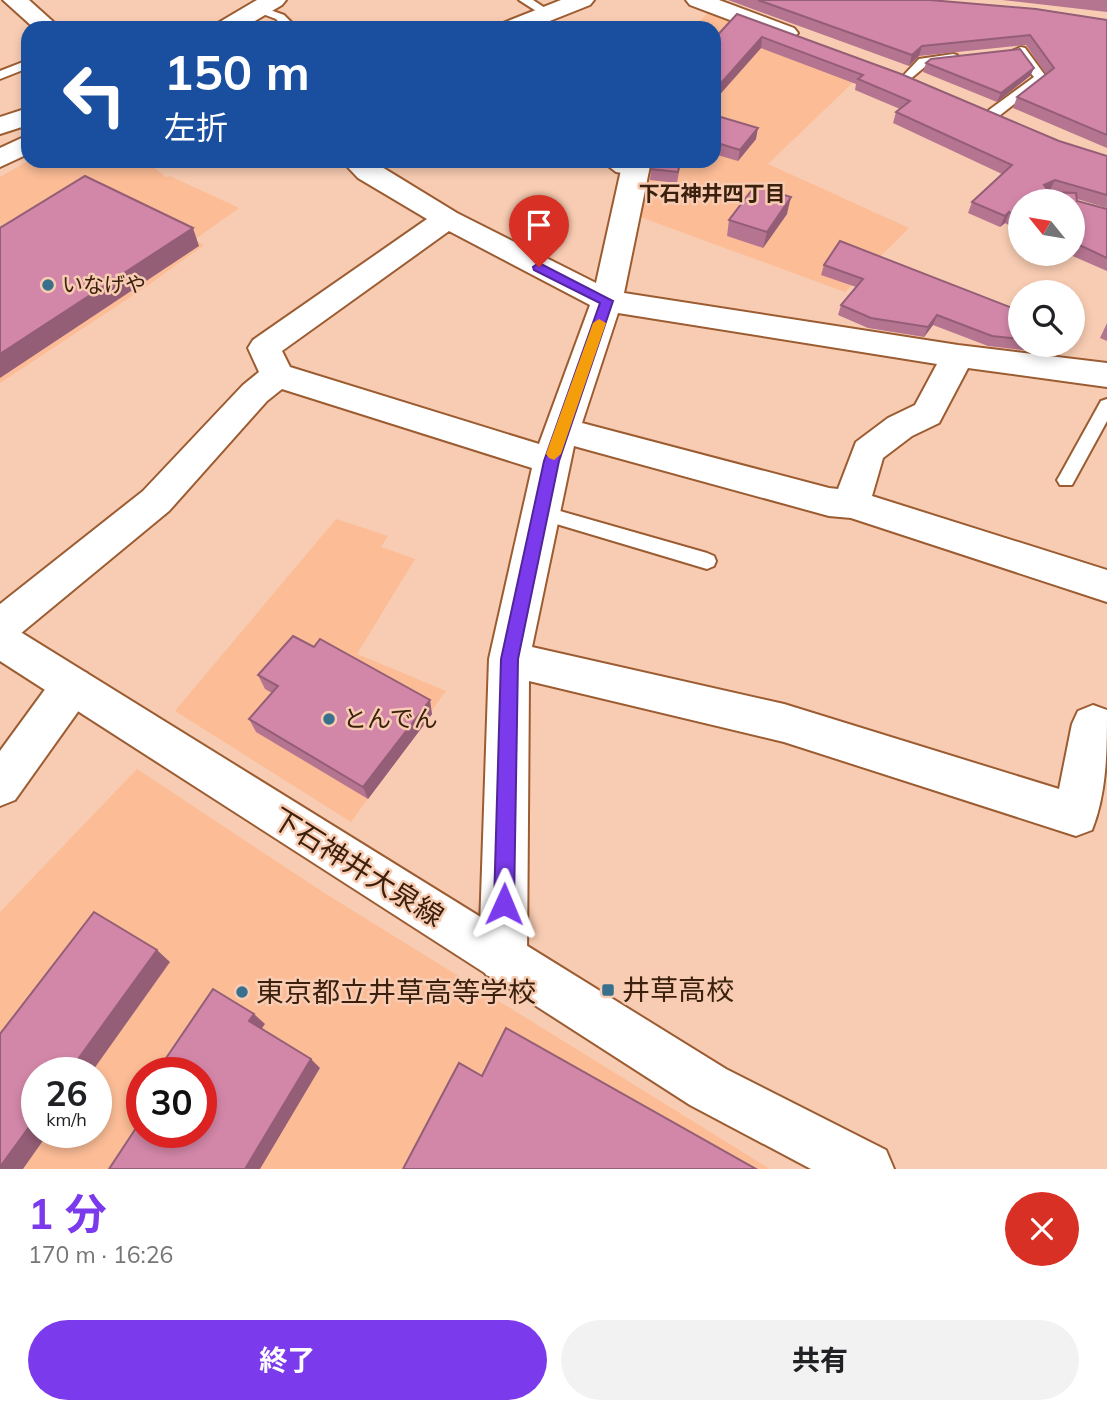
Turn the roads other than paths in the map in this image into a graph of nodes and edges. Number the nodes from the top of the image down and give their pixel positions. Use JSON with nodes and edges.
{"nodes":[{"id":1,"x":525,"y":0,"type":"edge"},
{"id":2,"x":582,"y":0,"type":"edge"},
{"id":3,"x":267,"y":4,"type":"edge"},
{"id":4,"x":20,"y":5,"type":"edge"},
{"id":5,"x":699,"y":8,"type":"edge"},
{"id":6,"x":548,"y":14,"type":"junction"},
{"id":7,"x":0,"y":19,"type":"edge"},
{"id":8,"x":39,"y":21,"type":"edge"},
{"id":9,"x":238,"y":21,"type":"edge"},
{"id":10,"x":284,"y":21,"type":"edge"},
{"id":11,"x":530,"y":21,"type":"edge"},
{"id":12,"x":808,"y":41,"type":"edge"},
{"id":13,"x":1009,"y":52,"type":"edge"},
{"id":14,"x":972,"y":56,"type":"edge"},
{"id":15,"x":21,"y":67,"type":"edge"},
{"id":16,"x":883,"y":68,"type":"edge"},
{"id":17,"x":0,"y":75,"type":"edge"},
{"id":18,"x":908,"y":77,"type":"junction"},
{"id":19,"x":932,"y":87,"type":"edge"},
{"id":20,"x":969,"y":103,"type":"edge"},
{"id":21,"x":994,"y":113,"type":"junction"},
{"id":22,"x":21,"y":119,"type":"edge"},
{"id":23,"x":1017,"y":123,"type":"edge"},
{"id":24,"x":0,"y":127,"type":"edge"},
{"id":25,"x":21,"y":147,"type":"edge"},
{"id":26,"x":0,"y":159,"type":"edge"},
{"id":27,"x":364,"y":168,"type":"edge"},
{"id":28,"x":626,"y":168,"type":"edge"},
{"id":29,"x":447,"y":219,"type":"junction"},
{"id":30,"x":607,"y":301,"type":"junction"},
{"id":31,"x":958,"y":356,"type":"junction"},
{"id":32,"x":277,"y":375,"type":"junction"},
{"id":33,"x":1107,"y":375,"type":"edge"},
{"id":34,"x":1107,"y":405,"type":"edge"},
{"id":35,"x":557,"y":446,"type":"junction"},
{"id":36,"x":1066,"y":480,"type":"dead end"},
{"id":37,"x":851,"y":504,"type":"junction"},
{"id":38,"x":539,"y":512,"type":"junction"},
{"id":39,"x":707,"y":561,"type":"dead end"},
{"id":40,"x":1107,"y":586,"type":"edge"},
{"id":41,"x":0,"y":627,"type":"edge"},
{"id":42,"x":0,"y":640,"type":"edge"},
{"id":43,"x":509,"y":659,"type":"junction"},
{"id":44,"x":72,"y":686,"type":"junction"},
{"id":45,"x":1107,"y":729,"type":"edge"},
{"id":46,"x":0,"y":786,"type":"edge"},
{"id":47,"x":503,"y":958,"type":"junction"},
{"id":48,"x":848,"y":1164,"type":"edge"}],
"edges":[{"from":1,"to":6,"type":"lane"},
{"from":2,"to":6,"type":"street"},
{"from":3,"to":9,"type":"street"},
{"from":3,"to":10,"type":"lane"},
{"from":4,"to":7,"type":"street"},
{"from":4,"to":8,"type":"street"},
{"from":5,"to":12,"type":"street"},
{"from":6,"to":11,"type":"street"},
{"from":13,"to":21,"type":"lane"},
{"from":14,"to":18,"type":"lane"},
{"from":15,"to":17,"type":"lane"},
{"from":16,"to":18,"type":"street"},
{"from":18,"to":19,"type":"street"},
{"from":20,"to":21,"type":"street"},
{"from":21,"to":23,"type":"street"},
{"from":22,"to":24,"type":"street"},
{"from":25,"to":26,"type":"street"},
{"from":27,"to":29,"type":"street"},
{"from":28,"to":30,"type":"street"},
{"from":29,"to":30,"type":"street"},
{"from":29,"to":32,"type":"street"},
{"from":30,"to":31,"type":"street"},
{"from":30,"to":35,"type":"street"},
{"from":31,"to":33,"type":"street"},
{"from":31,"to":37,"type":"street"},
{"from":32,"to":35,"type":"street"},
{"from":32,"to":41,"type":"street"},
{"from":34,"to":36,"type":"lane"},
{"from":35,"to":37,"type":"street"},
{"from":35,"to":38,"type":"street"},
{"from":37,"to":40,"type":"street"},
{"from":38,"to":39,"type":"lane"},
{"from":38,"to":43,"type":"street"},
{"from":42,"to":44,"type":"street","name":"下石神井大泉線"},
{"from":43,"to":45,"type":"street"},
{"from":43,"to":47,"type":"street"},
{"from":44,"to":46,"type":"street"},
{"from":44,"to":47,"type":"street","name":"下石神井大泉線"},
{"from":47,"to":48,"type":"street","name":"下石神井大泉線"}]}
